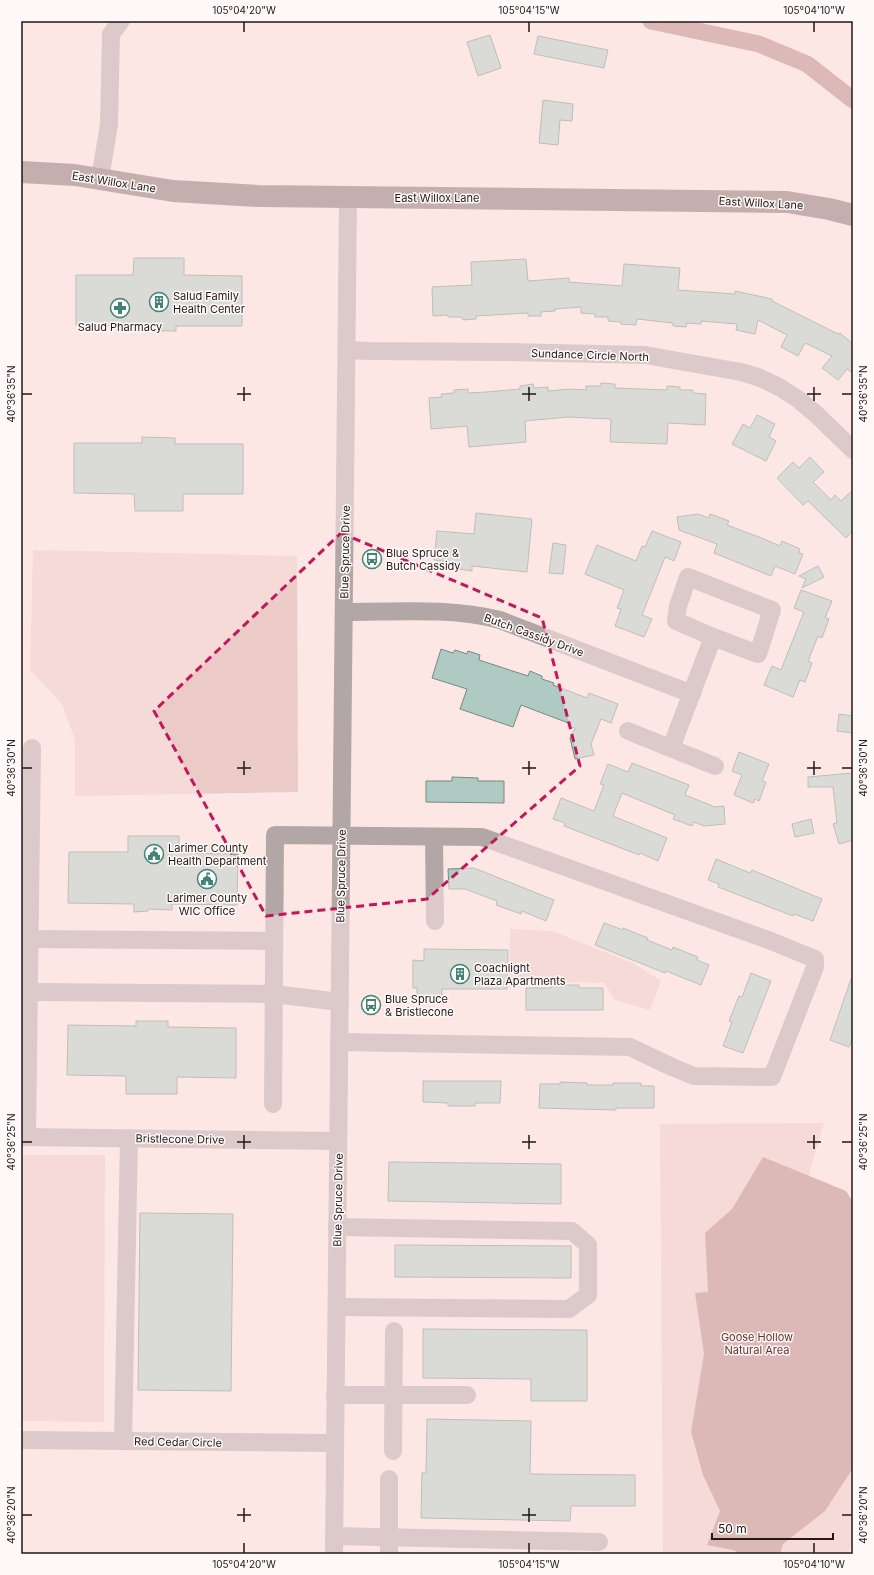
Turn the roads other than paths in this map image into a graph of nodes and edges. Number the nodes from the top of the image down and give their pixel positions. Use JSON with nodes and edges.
{"nodes":[{"id":1,"x":121,"y":21,"type":"edge"},
{"id":2,"x":21,"y":172,"type":"edge"},
{"id":3,"x":100,"y":179,"type":"junction"},
{"id":4,"x":348,"y":197,"type":"junction"},
{"id":5,"x":853,"y":216,"type":"edge"},
{"id":6,"x":347,"y":350,"type":"junction"},
{"id":7,"x":853,"y":450,"type":"edge"},
{"id":8,"x":344,"y":612,"type":"junction"},
{"id":9,"x":714,"y":637,"type":"junction"},
{"id":10,"x":692,"y":694,"type":"junction"},
{"id":11,"x":628,"y":731,"type":"dead end"},
{"id":12,"x":32,"y":748,"type":"dead end"},
{"id":13,"x":671,"y":748,"type":"junction"},
{"id":14,"x":715,"y":766,"type":"dead end"},
{"id":15,"x":341,"y":836,"type":"junction"},
{"id":16,"x":434,"y":837,"type":"junction"},
{"id":17,"x":434,"y":920,"type":"dead end"},
{"id":18,"x":30,"y":939,"type":"junction"},
{"id":19,"x":274,"y":941,"type":"junction"},
{"id":20,"x":29,"y":992,"type":"junction"},
{"id":21,"x":274,"y":994,"type":"junction"},
{"id":22,"x":340,"y":1002,"type":"junction"},
{"id":23,"x":339,"y":1042,"type":"junction"},
{"id":24,"x":272,"y":1104,"type":"dead end"},
{"id":25,"x":24,"y":1137,"type":"edge"},
{"id":26,"x":129,"y":1138,"type":"junction"},
{"id":27,"x":338,"y":1142,"type":"junction"},
{"id":28,"x":337,"y":1227,"type":"junction"},
{"id":29,"x":336,"y":1307,"type":"junction"},
{"id":30,"x":394,"y":1331,"type":"dead end"},
{"id":31,"x":336,"y":1395,"type":"junction"},
{"id":32,"x":394,"y":1395,"type":"junction"},
{"id":33,"x":467,"y":1396,"type":"dead end"},
{"id":34,"x":21,"y":1440,"type":"edge"},
{"id":35,"x":123,"y":1441,"type":"junction"},
{"id":36,"x":335,"y":1443,"type":"junction"},
{"id":37,"x":393,"y":1452,"type":"dead end"},
{"id":38,"x":389,"y":1479,"type":"dead end"},
{"id":39,"x":334,"y":1536,"type":"junction"},
{"id":40,"x":599,"y":1542,"type":"dead end"},
{"id":41,"x":389,"y":1546,"type":"edge"},
{"id":42,"x":334,"y":1554,"type":"edge"}],
"edges":[{"from":1,"to":3,"type":"street"},
{"from":2,"to":3,"type":"main road","name":"East Willox Lane"},
{"from":3,"to":4,"type":"main road","name":"East Willox Lane"},
{"from":4,"to":5,"type":"main road","name":"East Willox Lane"},
{"from":4,"to":6,"type":"street","name":"Blue Spruce Drive"},
{"from":6,"to":7,"type":"street","name":"Sundance Circle North"},
{"from":6,"to":8,"type":"street","name":"Blue Spruce Drive"},
{"from":8,"to":10,"type":"street","name":"Butch Cassidy Drive"},
{"from":8,"to":15,"type":"street","name":"Blue Spruce Drive"},
{"from":9,"to":9,"type":"street"},
{"from":9,"to":10,"type":"street"},
{"from":10,"to":13,"type":"street"},
{"from":11,"to":13,"type":"street"},
{"from":12,"to":18,"type":"street"},
{"from":13,"to":14,"type":"street"},
{"from":15,"to":16,"type":"street"},
{"from":15,"to":19,"type":"street"},
{"from":15,"to":22,"type":"street","name":"Blue Spruce Drive"},
{"from":16,"to":17,"type":"street"},
{"from":16,"to":23,"type":"street"},
{"from":18,"to":19,"type":"street"},
{"from":18,"to":20,"type":"street"},
{"from":19,"to":21,"type":"street"},
{"from":20,"to":21,"type":"street"},
{"from":20,"to":25,"type":"street"},
{"from":21,"to":22,"type":"street"},
{"from":21,"to":24,"type":"street"},
{"from":22,"to":23,"type":"street","name":"Blue Spruce Drive"},
{"from":23,"to":27,"type":"street","name":"Blue Spruce Drive"},
{"from":25,"to":26,"type":"street","name":"Bristlecone Drive"},
{"from":26,"to":27,"type":"street","name":"Bristlecone Drive"},
{"from":26,"to":35,"type":"street"},
{"from":27,"to":28,"type":"street","name":"Blue Spruce Drive"},
{"from":28,"to":29,"type":"street","name":"Blue Spruce Drive"},
{"from":28,"to":29,"type":"street"},
{"from":29,"to":31,"type":"street","name":"Blue Spruce Drive"},
{"from":30,"to":32,"type":"street"},
{"from":31,"to":32,"type":"street"},
{"from":31,"to":36,"type":"street","name":"Blue Spruce Drive"},
{"from":32,"to":33,"type":"street"},
{"from":32,"to":37,"type":"street"},
{"from":34,"to":35,"type":"street","name":"Red Cedar Circle"},
{"from":35,"to":36,"type":"street","name":"Red Cedar Circle"},
{"from":36,"to":39,"type":"street","name":"Blue Spruce Drive"},
{"from":38,"to":41,"type":"street"},
{"from":39,"to":41,"type":"street"},
{"from":39,"to":42,"type":"street","name":"Blue Spruce Drive"},
{"from":40,"to":41,"type":"street"}]}
